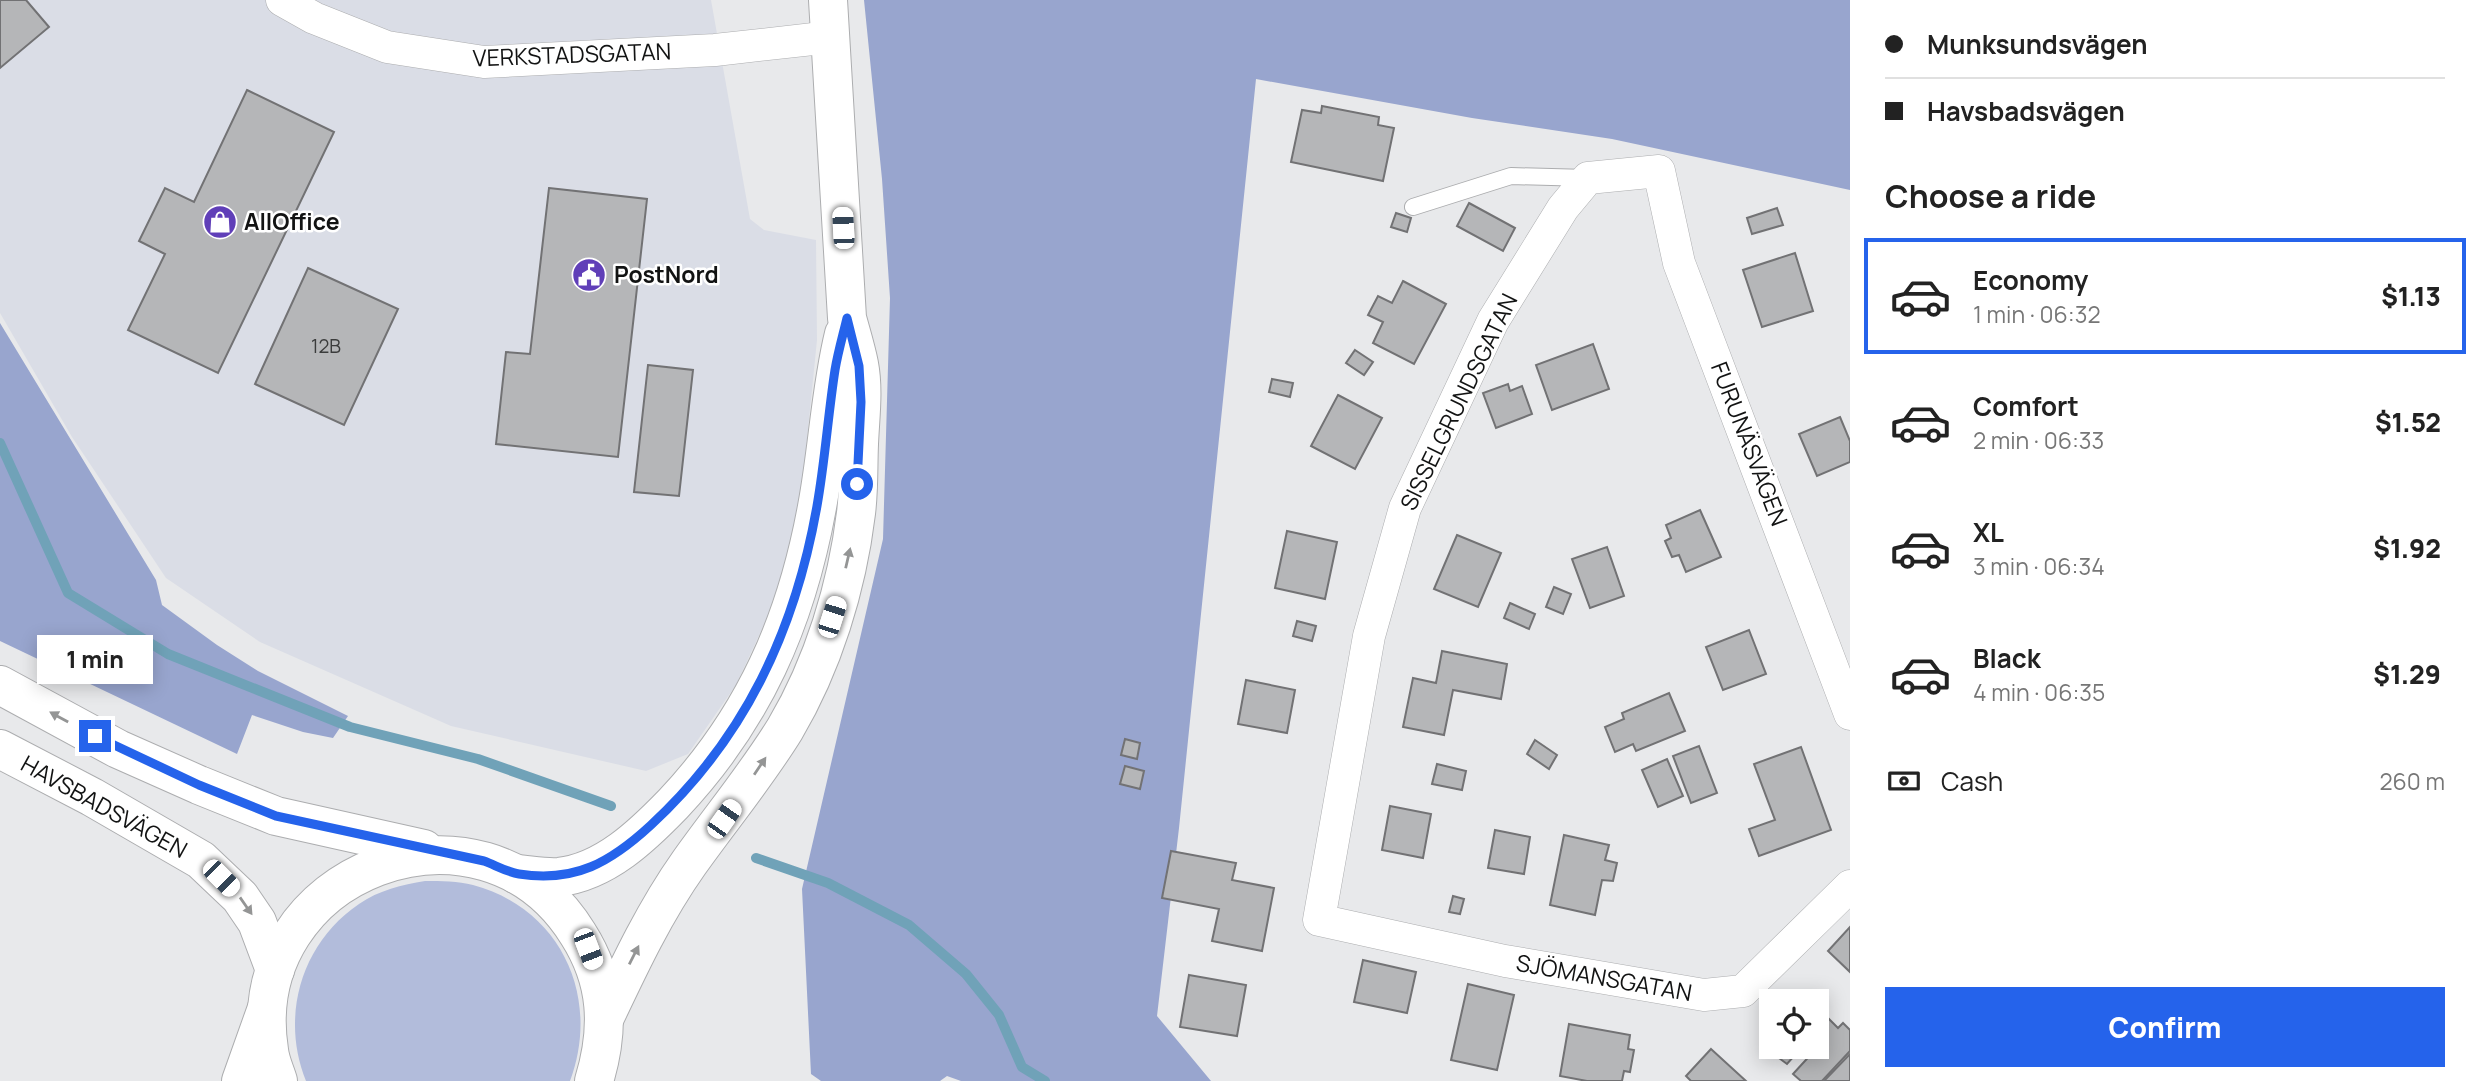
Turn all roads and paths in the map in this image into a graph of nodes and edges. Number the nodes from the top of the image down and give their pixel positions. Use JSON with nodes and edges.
{"nodes":[{"id":1,"x":282,"y":0,"type":"edge"},
{"id":2,"x":828,"y":0,"type":"edge"},
{"id":3,"x":831,"y":37,"type":"junction"},
{"id":4,"x":1588,"y":178,"type":"junction"},
{"id":5,"x":1413,"y":207,"type":"dead end"},
{"id":6,"x":847,"y":318,"type":"junction"},
{"id":7,"x":0,"y":685,"type":"edge"},
{"id":8,"x":1850,"y":714,"type":"edge"},
{"id":9,"x":0,"y":749,"type":"edge"},
{"id":10,"x":450,"y":855,"type":"junction"},
{"id":11,"x":516,"y":874,"type":"junction"},
{"id":12,"x":1850,"y":886,"type":"edge"},
{"id":13,"x":1319,"y":920,"type":"joint"},
{"id":14,"x":272,"y":988,"type":"junction"},
{"id":15,"x":602,"y":1058,"type":"edge"},
{"id":16,"x":242,"y":1081,"type":"edge"},
{"id":17,"x":278,"y":1081,"type":"edge"}],
"edges":[{"from":1,"to":3,"type":"street","name":"VERKSTADSGATAN"},
{"from":2,"to":3,"type":"street"},
{"from":3,"to":6,"type":"street"},
{"from":4,"to":5,"type":"lane"},
{"from":4,"to":8,"type":"street","name":"FURUNÄSVÄGEN"},
{"from":4,"to":13,"type":"street","name":"SISSELGRUNDSGATAN"},
{"from":6,"to":11,"type":"street"},
{"from":15,"to":6,"type":"street","one_way":true},
{"from":10,"to":7,"type":"street","one_way":true},
{"from":9,"to":14,"type":"street","name":"HAVSBADSVÄGEN","one_way":true},
{"from":10,"to":11,"type":"street"},
{"from":10,"to":14,"type":"street"},
{"from":11,"to":15,"type":"street"},
{"from":12,"to":13,"type":"street","name":"SJÖMANSGATAN"},
{"from":14,"to":16,"type":"street"},
{"from":14,"to":17,"type":"street"}]}
